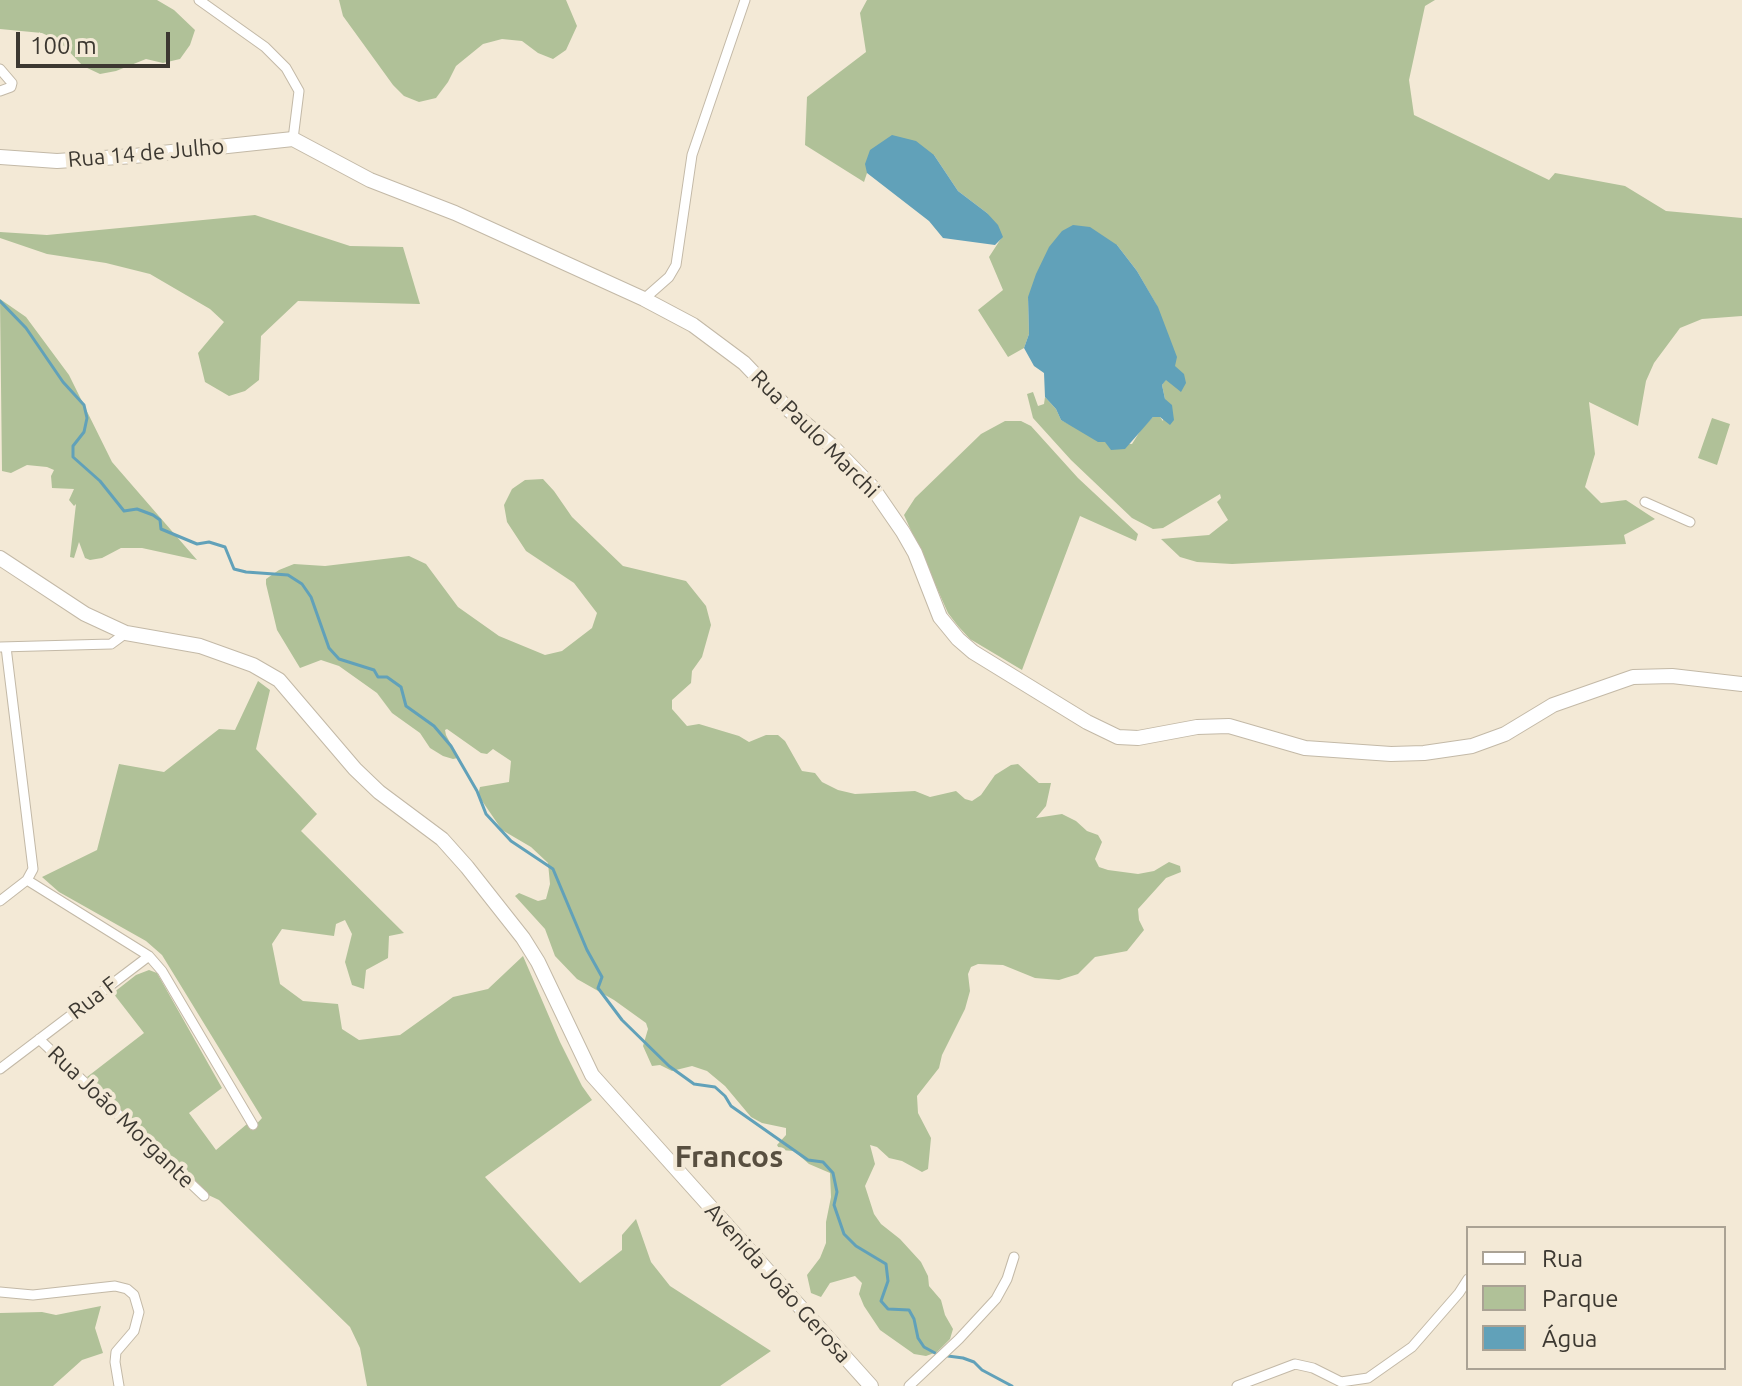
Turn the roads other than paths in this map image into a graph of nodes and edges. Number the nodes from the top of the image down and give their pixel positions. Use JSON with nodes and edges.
{"nodes":[{"id":1,"x":199,"y":0,"type":"edge"},
{"id":2,"x":745,"y":0,"type":"edge"},
{"id":3,"x":0,"y":69,"type":"edge"},
{"id":4,"x":0,"y":91,"type":"edge"},
{"id":5,"x":293,"y":139,"type":"junction"},
{"id":6,"x":0,"y":157,"type":"edge"},
{"id":7,"x":644,"y":299,"type":"junction"},
{"id":8,"x":1645,"y":502,"type":"dead end"},
{"id":9,"x":1690,"y":522,"type":"dead end"},
{"id":10,"x":0,"y":558,"type":"edge"},
{"id":11,"x":126,"y":633,"type":"junction"},
{"id":12,"x":3,"y":647,"type":"edge"},
{"id":13,"x":1742,"y":684,"type":"edge"},
{"id":14,"x":27,"y":880,"type":"junction"},
{"id":15,"x":0,"y":901,"type":"edge"},
{"id":16,"x":149,"y":956,"type":"junction"},
{"id":17,"x":39,"y":1039,"type":"junction"},
{"id":18,"x":0,"y":1069,"type":"edge"},
{"id":19,"x":253,"y":1125,"type":"dead end"},
{"id":20,"x":204,"y":1196,"type":"dead end"},
{"id":21,"x":1014,"y":1257,"type":"dead end"},
{"id":22,"x":1466,"y":1282,"type":"edge"},
{"id":23,"x":0,"y":1292,"type":"edge"},
{"id":24,"x":119,"y":1386,"type":"edge"},
{"id":25,"x":871,"y":1386,"type":"edge"},
{"id":26,"x":909,"y":1386,"type":"edge"},
{"id":27,"x":1237,"y":1386,"type":"edge"}],
"edges":[{"from":1,"to":5,"type":"street"},
{"from":2,"to":7,"type":"street"},
{"from":3,"to":4,"type":"street"},
{"from":5,"to":6,"type":"street","name":"Rua 14 de Julho"},
{"from":5,"to":7,"type":"street","name":"Rua Paulo Marchi"},
{"from":7,"to":13,"type":"street","name":"Rua Paulo Marchi"},
{"from":8,"to":9,"type":"street"},
{"from":10,"to":11,"type":"street","name":"Avenida João Gerosa"},
{"from":11,"to":12,"type":"street"},
{"from":11,"to":25,"type":"street","name":"Avenida João Gerosa"},
{"from":12,"to":14,"type":"street"},
{"from":14,"to":15,"type":"street"},
{"from":14,"to":16,"type":"street"},
{"from":16,"to":17,"type":"street","name":"Rua F"},
{"from":16,"to":19,"type":"street"},
{"from":17,"to":18,"type":"street","name":"Rua F"},
{"from":17,"to":20,"type":"street","name":"Rua João Morgante"},
{"from":21,"to":26,"type":"street"},
{"from":22,"to":27,"type":"street"},
{"from":23,"to":24,"type":"street"}]}
